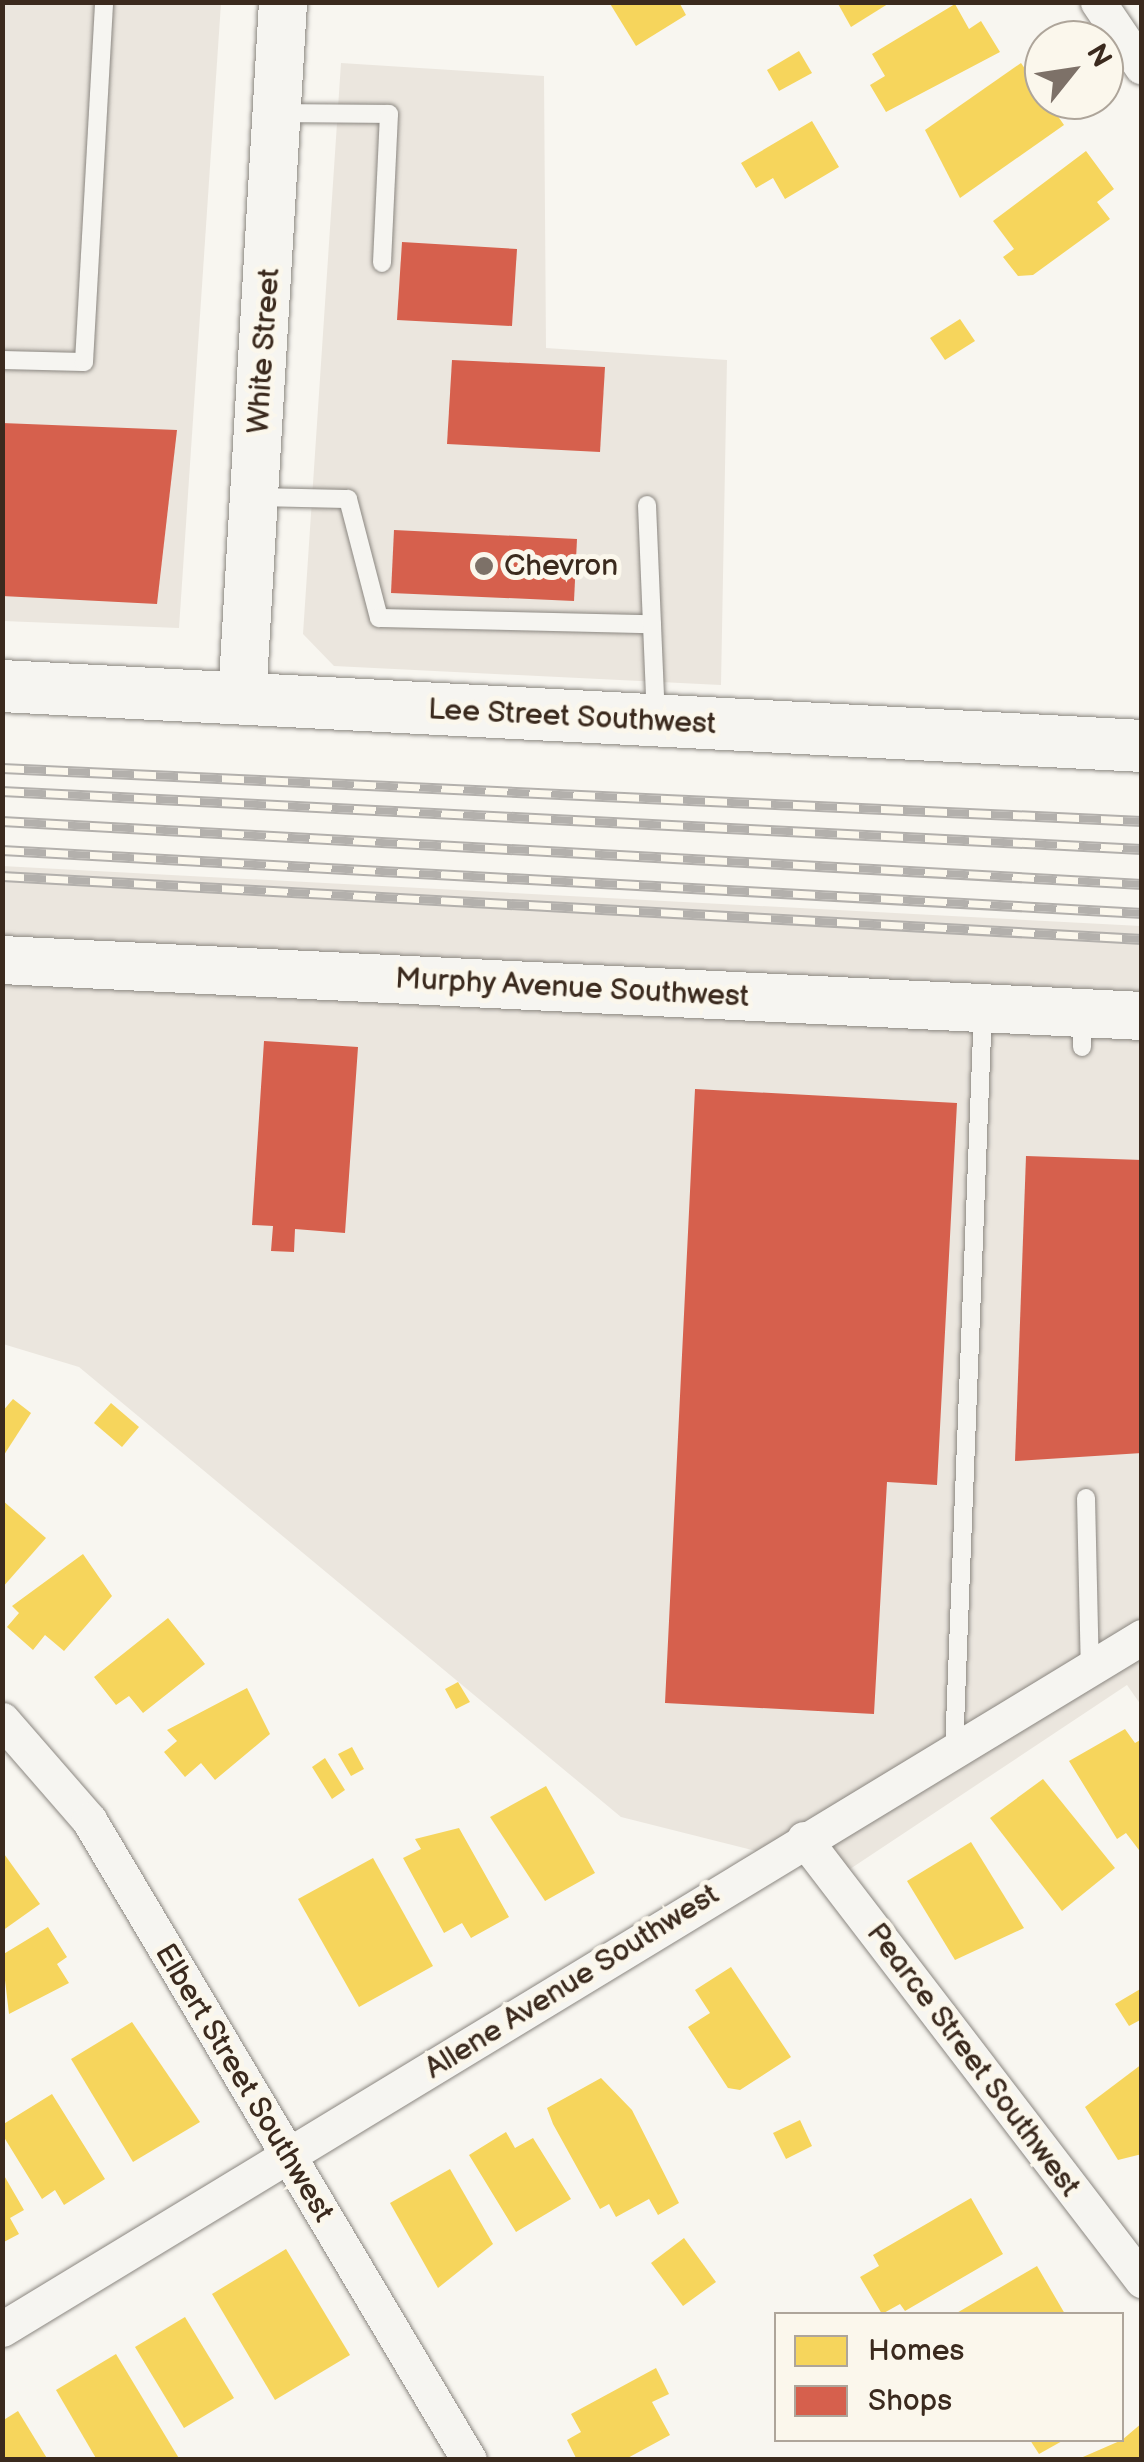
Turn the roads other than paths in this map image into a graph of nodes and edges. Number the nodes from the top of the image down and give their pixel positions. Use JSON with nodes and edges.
{"nodes":[{"id":1,"x":104,"y":2,"type":"edge"},
{"id":2,"x":283,"y":2,"type":"edge"},
{"id":3,"x":1098,"y":2,"type":"edge"},
{"id":4,"x":1142,"y":67,"type":"edge"},
{"id":5,"x":278,"y":113,"type":"junction"},
{"id":6,"x":382,"y":263,"type":"dead end"},
{"id":7,"x":2,"y":360,"type":"edge"},
{"id":8,"x":254,"y":497,"type":"junction"},
{"id":9,"x":647,"y":505,"type":"dead end"},
{"id":10,"x":652,"y":624,"type":"junction"},
{"id":11,"x":2,"y":686,"type":"edge"},
{"id":12,"x":242,"y":700,"type":"junction"},
{"id":13,"x":656,"y":722,"type":"junction"},
{"id":14,"x":1142,"y":746,"type":"edge"},
{"id":15,"x":2,"y":960,"type":"edge"},
{"id":16,"x":983,"y":1008,"type":"junction"},
{"id":17,"x":1142,"y":1016,"type":"edge"},
{"id":18,"x":1086,"y":1498,"type":"dead end"},
{"id":19,"x":1142,"y":1637,"type":"edge"},
{"id":20,"x":1090,"y":1668,"type":"junction"},
{"id":21,"x":2,"y":1720,"type":"edge"},
{"id":22,"x":954,"y":1750,"type":"junction"},
{"id":23,"x":804,"y":1839,"type":"junction"},
{"id":24,"x":287,"y":2157,"type":"junction"},
{"id":25,"x":1142,"y":2280,"type":"edge"},
{"id":26,"x":2,"y":2329,"type":"edge"},
{"id":27,"x":469,"y":2460,"type":"edge"}],
"edges":[{"from":1,"to":7,"type":"lane"},
{"from":2,"to":5,"type":"street","name":"White Street"},
{"from":3,"to":4,"type":"street"},
{"from":5,"to":6,"type":"lane"},
{"from":5,"to":8,"type":"street","name":"White Street"},
{"from":8,"to":10,"type":"lane"},
{"from":8,"to":12,"type":"street","name":"White Street"},
{"from":9,"to":10,"type":"lane"},
{"from":10,"to":13,"type":"lane"},
{"from":11,"to":12,"type":"main road","name":"Lee Street Southwest"},
{"from":12,"to":13,"type":"main road","name":"Lee Street Southwest"},
{"from":13,"to":14,"type":"main road","name":"Lee Street Southwest"},
{"from":15,"to":16,"type":"street","name":"Murphy Avenue Southwest"},
{"from":16,"to":17,"type":"street","name":"Murphy Avenue Southwest"},
{"from":16,"to":22,"type":"lane"},
{"from":18,"to":20,"type":"lane"},
{"from":19,"to":20,"type":"street","name":"Allene Avenue Southwest"},
{"from":20,"to":22,"type":"street","name":"Allene Avenue Southwest"},
{"from":21,"to":24,"type":"street","name":"Elbert Street Southwest"},
{"from":22,"to":23,"type":"street","name":"Allene Avenue Southwest"},
{"from":23,"to":24,"type":"street","name":"Allene Avenue Southwest"},
{"from":23,"to":25,"type":"street","name":"Pearce Street Southwest"},
{"from":24,"to":26,"type":"street","name":"Allene Avenue Southwest"},
{"from":24,"to":27,"type":"street","name":"Elbert Street Southwest"}]}
